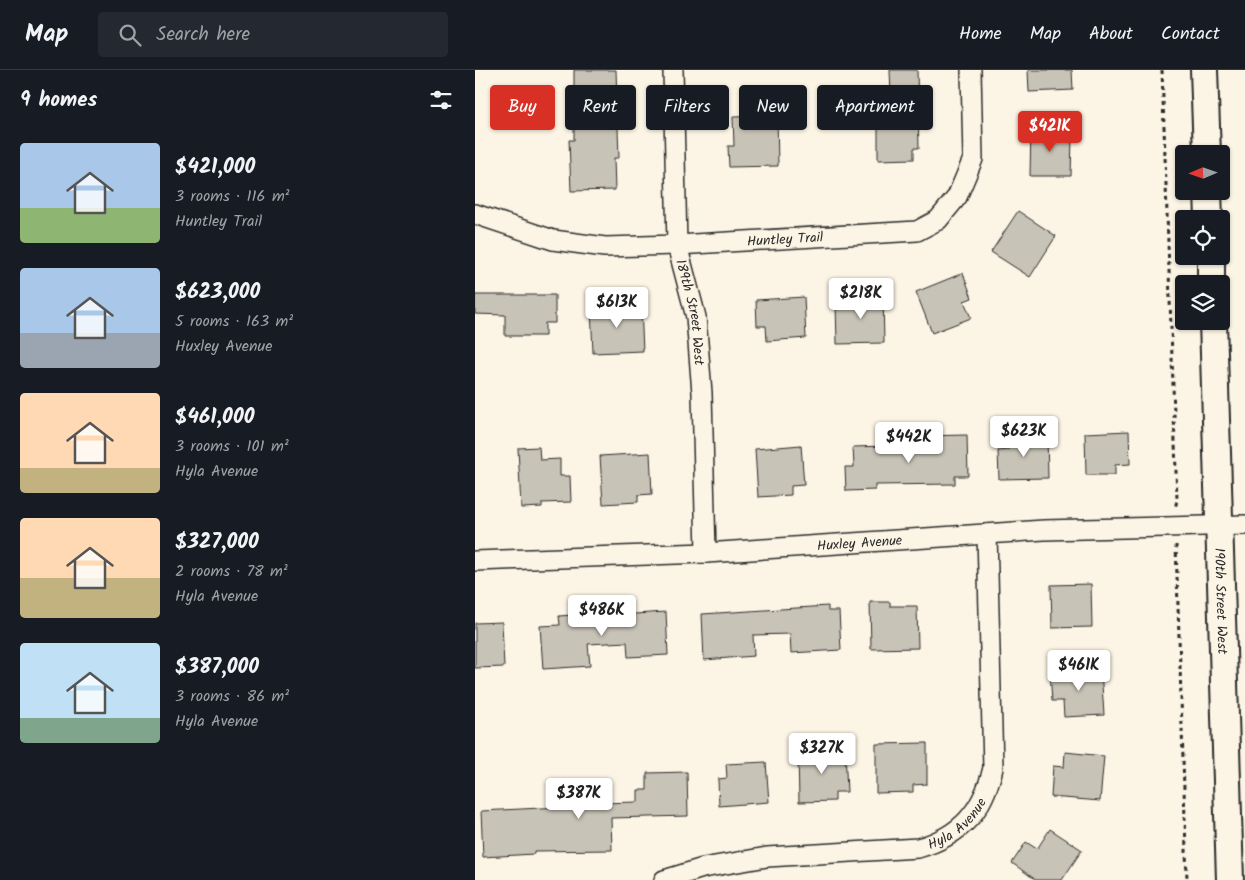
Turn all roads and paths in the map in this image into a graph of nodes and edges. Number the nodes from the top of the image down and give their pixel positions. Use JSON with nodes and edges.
{"nodes":[{"id":1,"x":673,"y":70,"type":"edge"},
{"id":2,"x":971,"y":70,"type":"edge"},
{"id":3,"x":1162,"y":70,"type":"edge"},
{"id":4,"x":1204,"y":70,"type":"edge"},
{"id":5,"x":1207,"y":145,"type":"edge"},
{"id":6,"x":475,"y":214,"type":"edge"},
{"id":7,"x":677,"y":245,"type":"junction"},
{"id":8,"x":1213,"y":330,"type":"edge"},
{"id":9,"x":1175,"y":525,"type":"junction"},
{"id":10,"x":1219,"y":525,"type":"junction"},
{"id":11,"x":1245,"y":525,"type":"edge"},
{"id":12,"x":987,"y":534,"type":"junction"},
{"id":13,"x":706,"y":553,"type":"junction"},
{"id":14,"x":475,"y":561,"type":"edge"},
{"id":15,"x":664,"y":880,"type":"edge"},
{"id":16,"x":1187,"y":880,"type":"edge"},
{"id":17,"x":1230,"y":880,"type":"edge"}],
"edges":[{"from":1,"to":7,"type":"street","name":"189th Street West"},
{"from":2,"to":7,"type":"street","name":"Huntley Trail"},
{"from":3,"to":9,"type":"path"},
{"from":4,"to":5,"type":"street"},
{"from":6,"to":7,"type":"street","name":"Huntley Trail"},
{"from":7,"to":13,"type":"street","name":"189th Street West"},
{"from":8,"to":10,"type":"street","name":"190th Street West"},
{"from":9,"to":10,"type":"street","name":"Huxley Avenue"},
{"from":9,"to":12,"type":"street","name":"Huxley Avenue"},
{"from":9,"to":16,"type":"path"},
{"from":10,"to":11,"type":"street","name":"Huxley Avenue"},
{"from":10,"to":17,"type":"street","name":"190th Street West"},
{"from":12,"to":13,"type":"street","name":"Huxley Avenue"},
{"from":12,"to":15,"type":"street","name":"Hyla Avenue"},
{"from":13,"to":14,"type":"street","name":"Huxley Avenue"}]}
